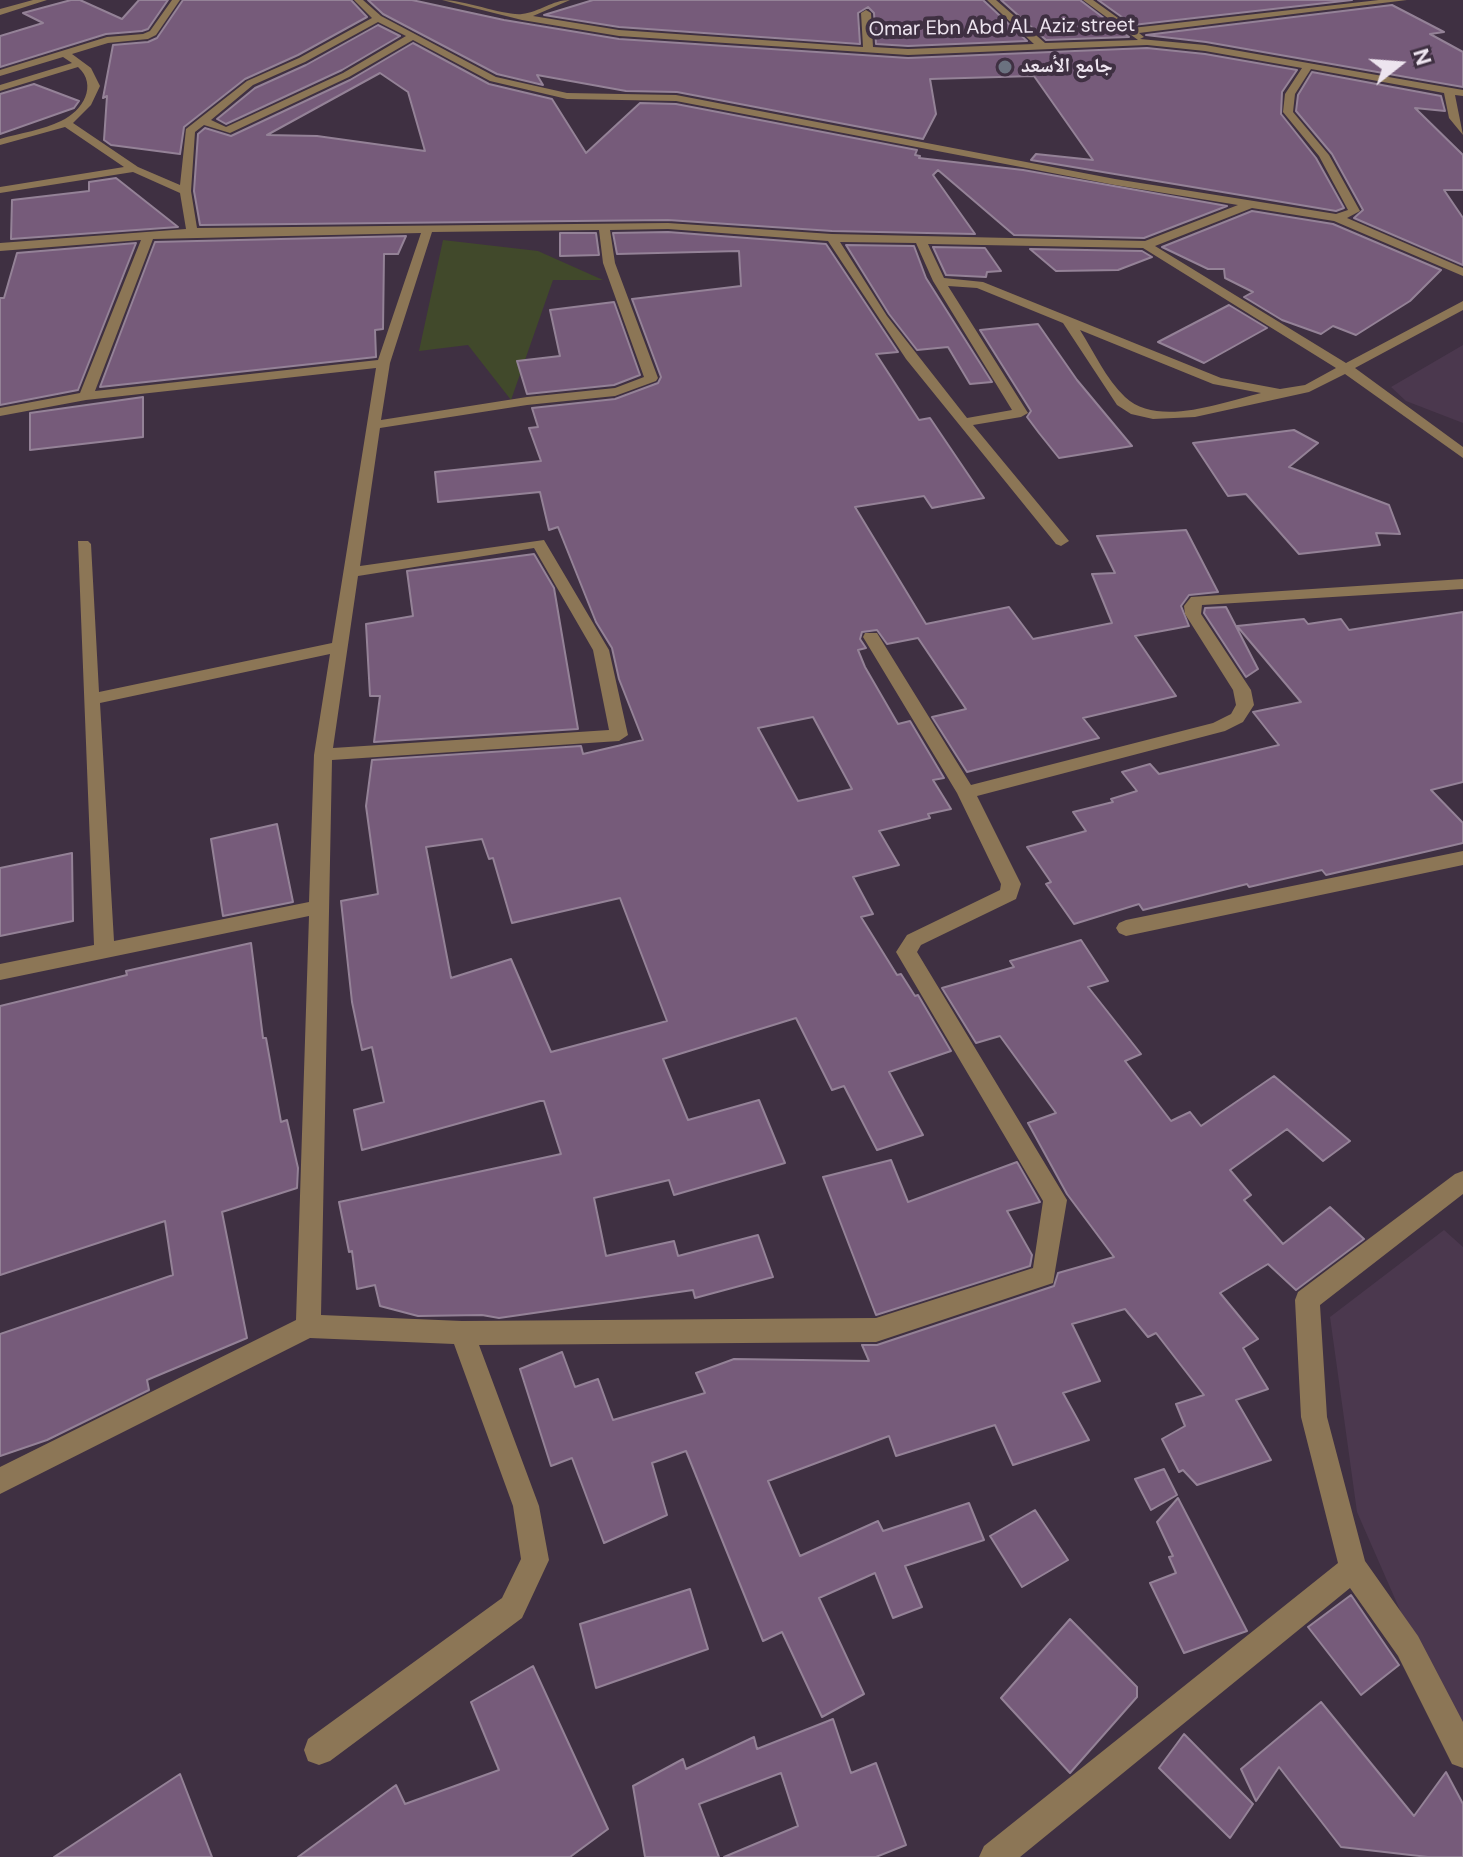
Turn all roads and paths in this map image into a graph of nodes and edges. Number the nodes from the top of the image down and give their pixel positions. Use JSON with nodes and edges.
{"nodes":[{"id":1,"x":43,"y":0,"type":"edge"},
{"id":2,"x":176,"y":0,"type":"edge"},
{"id":3,"x":358,"y":0,"type":"edge"},
{"id":4,"x":446,"y":0,"type":"edge"},
{"id":5,"x":566,"y":0,"type":"edge"},
{"id":6,"x":991,"y":0,"type":"edge"},
{"id":7,"x":1087,"y":0,"type":"edge"},
{"id":8,"x":1403,"y":0,"type":"edge"},
{"id":9,"x":0,"y":12,"type":"edge"},
{"id":10,"x":866,"y":13,"type":"dead end"},
{"id":11,"x":522,"y":17,"type":"junction"},
{"id":12,"x":378,"y":18,"type":"junction"},
{"id":13,"x":1129,"y":31,"type":"junction"},
{"id":14,"x":413,"y":36,"type":"junction"},
{"id":15,"x":1147,"y":42,"type":"junction"},
{"id":16,"x":1044,"y":48,"type":"junction"},
{"id":17,"x":868,"y":50,"type":"junction"},
{"id":18,"x":64,"y":53,"type":"junction"},
{"id":19,"x":81,"y":63,"type":"junction"},
{"id":20,"x":1307,"y":68,"type":"junction"},
{"id":21,"x":0,"y":73,"type":"edge"},
{"id":22,"x":0,"y":88,"type":"edge"},
{"id":23,"x":1449,"y":91,"type":"junction"},
{"id":24,"x":1463,"y":93,"type":"edge"},
{"id":25,"x":203,"y":120,"type":"junction"},
{"id":26,"x":67,"y":123,"type":"junction"},
{"id":27,"x":1463,"y":132,"type":"edge"},
{"id":28,"x":0,"y":142,"type":"edge"},
{"id":29,"x":134,"y":169,"type":"junction"},
{"id":30,"x":0,"y":190,"type":"edge"},
{"id":31,"x":185,"y":191,"type":"junction"},
{"id":32,"x":1251,"y":204,"type":"junction"},
{"id":33,"x":1337,"y":218,"type":"junction"},
{"id":34,"x":604,"y":228,"type":"junction"},
{"id":35,"x":427,"y":231,"type":"junction"},
{"id":36,"x":192,"y":232,"type":"junction"},
{"id":37,"x":149,"y":234,"type":"junction"},
{"id":38,"x":832,"y":238,"type":"junction"},
{"id":39,"x":920,"y":239,"type":"junction"},
{"id":40,"x":1146,"y":245,"type":"junction"},
{"id":41,"x":0,"y":247,"type":"edge"},
{"id":42,"x":1463,"y":272,"type":"edge"},
{"id":43,"x":939,"y":281,"type":"junction"},
{"id":44,"x":1463,"y":305,"type":"edge"},
{"id":45,"x":1067,"y":320,"type":"junction"},
{"id":46,"x":383,"y":363,"type":"junction"},
{"id":47,"x":1346,"y":368,"type":"junction"},
{"id":48,"x":1280,"y":393,"type":"junction"},
{"id":49,"x":86,"y":396,"type":"junction"},
{"id":50,"x":0,"y":412,"type":"edge"},
{"id":51,"x":965,"y":422,"type":"junction"},
{"id":52,"x":373,"y":425,"type":"junction"},
{"id":53,"x":1463,"y":454,"type":"edge"},
{"id":54,"x":1061,"y":541,"type":"dead end"},
{"id":55,"x":83,"y":544,"type":"dead end"},
{"id":56,"x":353,"y":572,"type":"junction"},
{"id":57,"x":1463,"y":584,"type":"edge"},
{"id":58,"x":871,"y":637,"type":"dead end"},
{"id":59,"x":341,"y":646,"type":"junction"},
{"id":60,"x":91,"y":699,"type":"junction"},
{"id":61,"x":323,"y":755,"type":"junction"},
{"id":62,"x":966,"y":793,"type":"junction"},
{"id":63,"x":1463,"y":858,"type":"edge"},
{"id":64,"x":319,"y":907,"type":"junction"},
{"id":65,"x":1126,"y":928,"type":"dead end"},
{"id":66,"x":104,"y":950,"type":"junction"},
{"id":67,"x":0,"y":972,"type":"edge"},
{"id":68,"x":1463,"y":1181,"type":"edge"},
{"id":69,"x":308,"y":1326,"type":"junction"},
{"id":70,"x":462,"y":1333,"type":"junction"},
{"id":71,"x":0,"y":1481,"type":"edge"},
{"id":72,"x":1353,"y":1568,"type":"junction"},
{"id":73,"x":319,"y":1750,"type":"dead end"},
{"id":74,"x":1463,"y":1753,"type":"edge"},
{"id":75,"x":995,"y":1857,"type":"edge"}],
"edges":[{"from":1,"to":9,"type":"street"},
{"from":2,"to":18,"type":"street"},
{"from":3,"to":12,"type":"street"},
{"from":4,"to":11,"type":"street","name":"Omar Ebn Abd AL Aziz street"},
{"from":5,"to":11,"type":"street"},
{"from":6,"to":16,"type":"street"},
{"from":7,"to":13,"type":"street"},
{"from":8,"to":13,"type":"street"},
{"from":10,"to":17,"type":"street"},
{"from":11,"to":17,"type":"street","name":"Omar Ebn Abd AL Aziz street"},
{"from":12,"to":14,"type":"street"},
{"from":12,"to":25,"type":"street"},
{"from":13,"to":15,"type":"street"},
{"from":14,"to":25,"type":"street"},
{"from":14,"to":32,"type":"street"},
{"from":15,"to":16,"type":"street","name":"Omar Ebn Abd AL Aziz street"},
{"from":15,"to":20,"type":"street","name":"Omar Ebn Abd AL Aziz street"},
{"from":16,"to":17,"type":"street","name":"Omar Ebn Abd AL Aziz street"},
{"from":18,"to":19,"type":"street"},
{"from":18,"to":21,"type":"street"},
{"from":19,"to":22,"type":"street"},
{"from":19,"to":26,"type":"street"},
{"from":20,"to":23,"type":"street","name":"Omar Ebn Abd AL Aziz street"},
{"from":20,"to":33,"type":"street"},
{"from":23,"to":24,"type":"street","name":"Omar Ebn Abd AL Aziz street"},
{"from":23,"to":27,"type":"street"},
{"from":25,"to":31,"type":"street"},
{"from":26,"to":28,"type":"street"},
{"from":26,"to":29,"type":"street"},
{"from":29,"to":30,"type":"street"},
{"from":29,"to":31,"type":"street"},
{"from":31,"to":36,"type":"street"},
{"from":32,"to":33,"type":"street"},
{"from":32,"to":40,"type":"street"},
{"from":33,"to":42,"type":"street"},
{"from":34,"to":35,"type":"street"},
{"from":34,"to":38,"type":"street"},
{"from":34,"to":52,"type":"street"},
{"from":35,"to":36,"type":"street"},
{"from":35,"to":46,"type":"street"},
{"from":36,"to":37,"type":"street"},
{"from":37,"to":41,"type":"street"},
{"from":37,"to":49,"type":"street"},
{"from":38,"to":39,"type":"street"},
{"from":38,"to":51,"type":"street"},
{"from":39,"to":40,"type":"street"},
{"from":39,"to":43,"type":"street"},
{"from":40,"to":47,"type":"street"},
{"from":43,"to":45,"type":"street"},
{"from":43,"to":51,"type":"street"},
{"from":44,"to":47,"type":"street"},
{"from":45,"to":48,"type":"street"},
{"from":45,"to":48,"type":"street"},
{"from":46,"to":49,"type":"street"},
{"from":46,"to":52,"type":"street"},
{"from":47,"to":48,"type":"street"},
{"from":47,"to":53,"type":"street"},
{"from":49,"to":50,"type":"street"},
{"from":51,"to":54,"type":"street"},
{"from":52,"to":56,"type":"street"},
{"from":55,"to":60,"type":"street"},
{"from":56,"to":59,"type":"street"},
{"from":56,"to":61,"type":"street"},
{"from":57,"to":62,"type":"street"},
{"from":58,"to":62,"type":"street"},
{"from":59,"to":60,"type":"street"},
{"from":59,"to":61,"type":"street"},
{"from":60,"to":66,"type":"street"},
{"from":61,"to":64,"type":"street"},
{"from":62,"to":70,"type":"street"},
{"from":63,"to":65,"type":"street"},
{"from":64,"to":66,"type":"street"},
{"from":64,"to":69,"type":"street"},
{"from":66,"to":67,"type":"street"},
{"from":68,"to":72,"type":"street"},
{"from":69,"to":70,"type":"street"},
{"from":69,"to":71,"type":"street"},
{"from":70,"to":73,"type":"street"},
{"from":72,"to":74,"type":"street"},
{"from":72,"to":75,"type":"street"}]}
